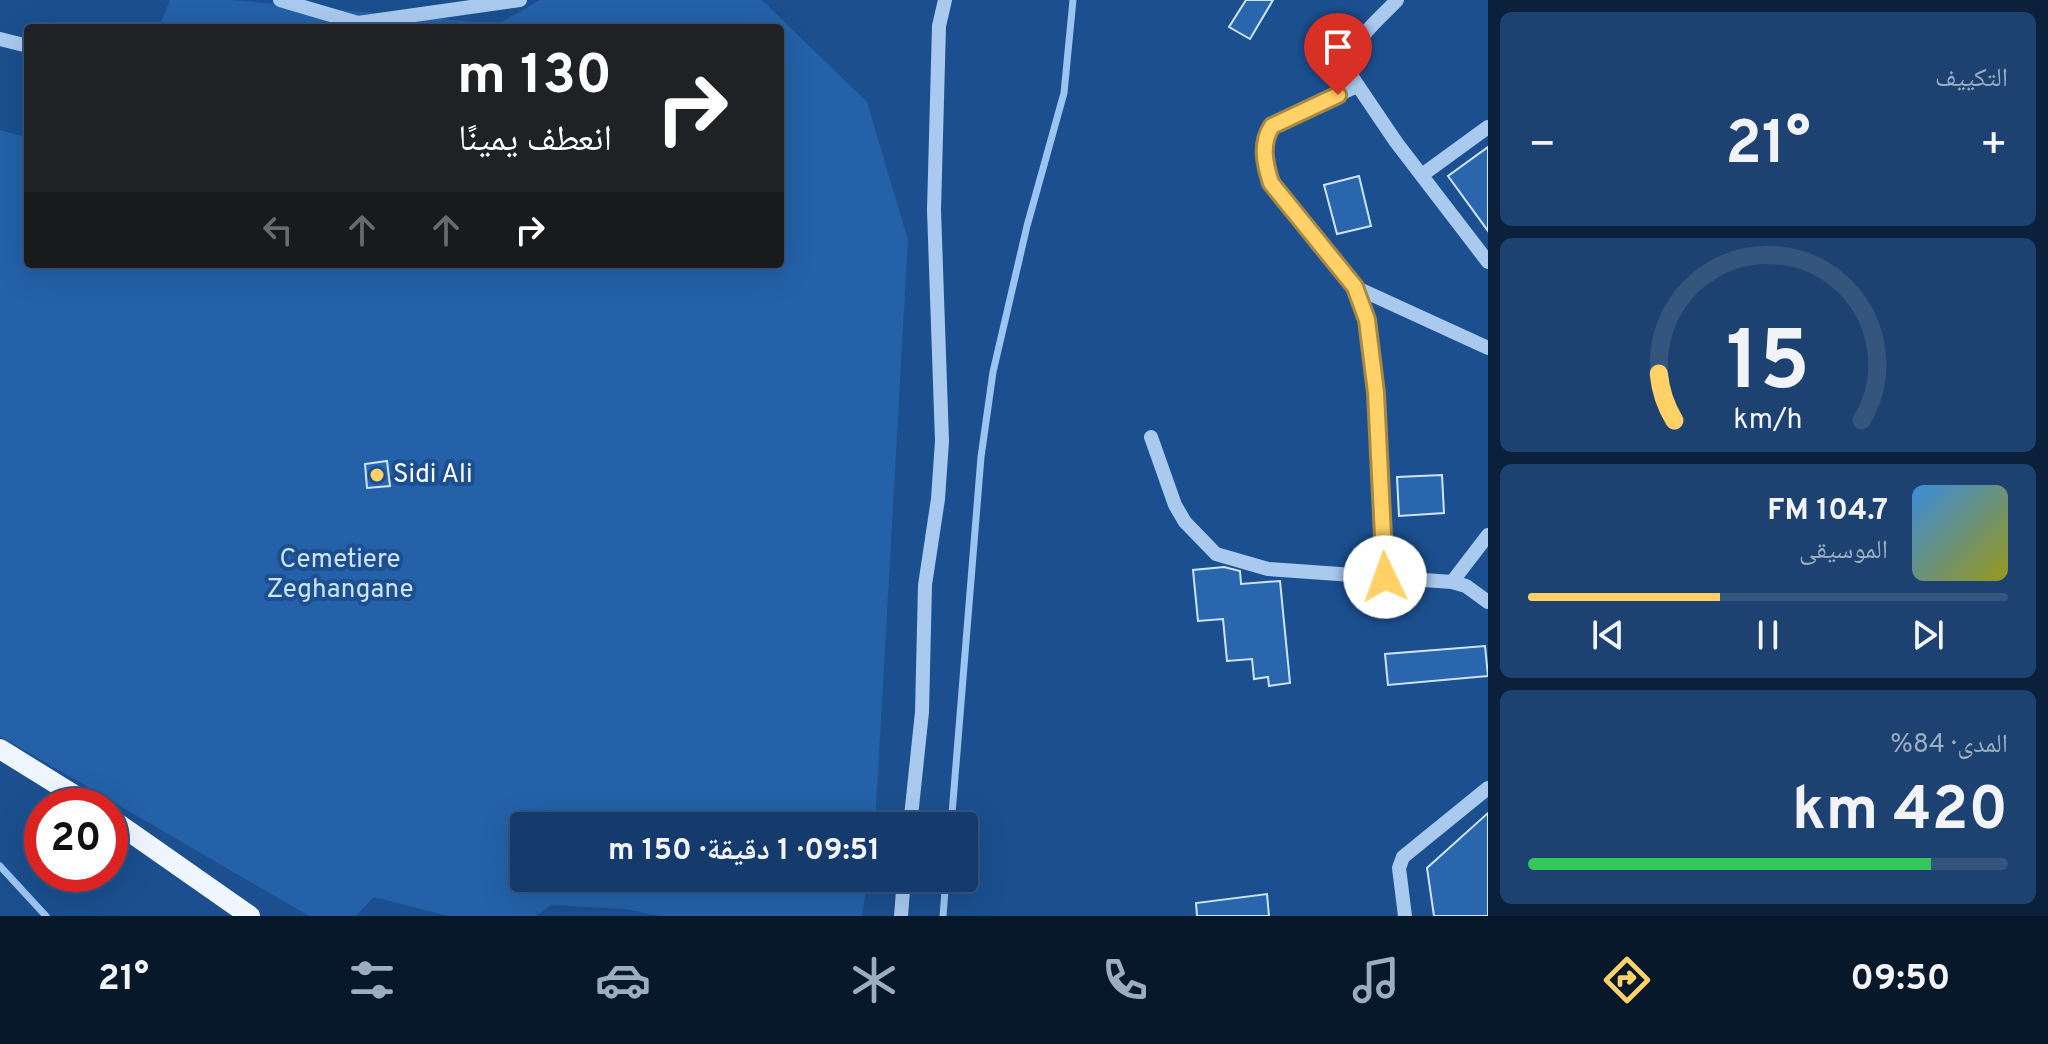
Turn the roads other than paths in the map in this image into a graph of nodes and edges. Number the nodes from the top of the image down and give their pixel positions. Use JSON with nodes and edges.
{"nodes":[{"id":1,"x":280,"y":0,"type":"edge"},
{"id":2,"x":520,"y":0,"type":"edge"},
{"id":3,"x":945,"y":0,"type":"edge"},
{"id":4,"x":1397,"y":0,"type":"edge"},
{"id":5,"x":0,"y":39,"type":"edge"},
{"id":6,"x":24,"y":45,"type":"edge"},
{"id":7,"x":1357,"y":86,"type":"junction"},
{"id":8,"x":1488,"y":127,"type":"edge"},
{"id":9,"x":1422,"y":175,"type":"junction"},
{"id":10,"x":1488,"y":262,"type":"edge"},
{"id":11,"x":1355,"y":287,"type":"junction"},
{"id":12,"x":1488,"y":348,"type":"edge"},
{"id":13,"x":1151,"y":437,"type":"dead end"},
{"id":14,"x":1488,"y":535,"type":"edge"},
{"id":15,"x":1385,"y":577,"type":"junction"},
{"id":16,"x":1452,"y":582,"type":"junction"},
{"id":17,"x":1488,"y":602,"type":"edge"},
{"id":18,"x":0,"y":749,"type":"edge"},
{"id":19,"x":63,"y":788,"type":"edge"},
{"id":20,"x":1488,"y":788,"type":"edge"},
{"id":21,"x":911,"y":812,"type":"edge"},
{"id":22,"x":128,"y":831,"type":"edge"},
{"id":23,"x":903,"y":892,"type":"edge"},
{"id":24,"x":250,"y":916,"type":"edge"},
{"id":25,"x":901,"y":916,"type":"edge"},
{"id":26,"x":1405,"y":916,"type":"edge"}],
"edges":[{"from":1,"to":2,"type":"street"},
{"from":3,"to":21,"type":"street"},
{"from":4,"to":7,"type":"street"},
{"from":5,"to":6,"type":"street"},
{"from":7,"to":9,"type":"street"},
{"from":7,"to":11,"type":"street"},
{"from":8,"to":9,"type":"street"},
{"from":9,"to":10,"type":"street"},
{"from":11,"to":12,"type":"street"},
{"from":11,"to":15,"type":"street"},
{"from":13,"to":15,"type":"street"},
{"from":14,"to":16,"type":"street"},
{"from":15,"to":16,"type":"street"},
{"from":16,"to":17,"type":"street"},
{"from":18,"to":19,"type":"main road"},
{"from":20,"to":26,"type":"street"},
{"from":22,"to":24,"type":"main road"},
{"from":23,"to":25,"type":"street"}]}
